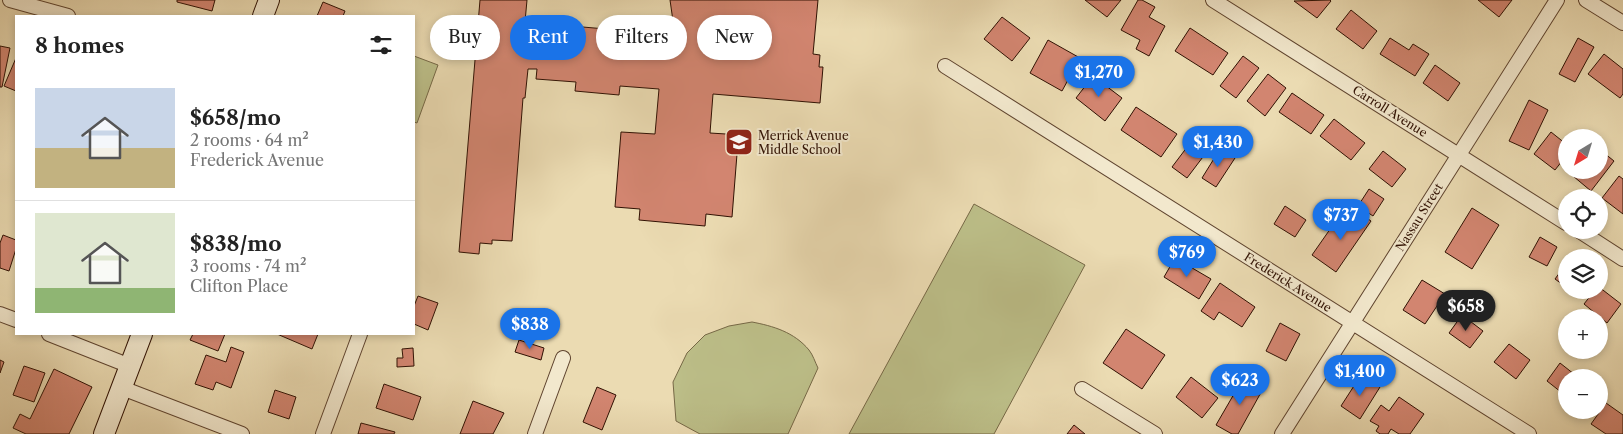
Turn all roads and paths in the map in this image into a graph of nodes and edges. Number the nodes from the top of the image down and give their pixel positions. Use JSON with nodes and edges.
{"nodes":[{"id":1,"x":10,"y":0,"type":"edge"},
{"id":2,"x":269,"y":0,"type":"edge"},
{"id":3,"x":1213,"y":0,"type":"edge"},
{"id":4,"x":1557,"y":0,"type":"edge"},
{"id":5,"x":1586,"y":0,"type":"edge"},
{"id":6,"x":64,"y":15,"type":"edge"},
{"id":7,"x":263,"y":15,"type":"edge"},
{"id":8,"x":1623,"y":23,"type":"edge"},
{"id":9,"x":945,"y":66,"type":"dead end"},
{"id":10,"x":1459,"y":155,"type":"junction"},
{"id":11,"x":1558,"y":218,"type":"edge"},
{"id":12,"x":1592,"y":239,"type":"edge"},
{"id":13,"x":1623,"y":259,"type":"edge"},
{"id":14,"x":0,"y":314,"type":"edge"},
{"id":15,"x":15,"y":320,"type":"edge"},
{"id":16,"x":1353,"y":323,"type":"junction"},
{"id":17,"x":52,"y":335,"type":"edge"},
{"id":18,"x":142,"y":335,"type":"edge"},
{"id":19,"x":360,"y":335,"type":"edge"},
{"id":20,"x":563,"y":358,"type":"dead end"},
{"id":21,"x":130,"y":366,"type":"junction"},
{"id":22,"x":122,"y":388,"type":"junction"},
{"id":23,"x":1082,"y":389,"type":"dead end"},
{"id":24,"x":104,"y":434,"type":"edge"},
{"id":25,"x":242,"y":434,"type":"edge"},
{"id":26,"x":323,"y":434,"type":"edge"},
{"id":27,"x":535,"y":434,"type":"edge"},
{"id":28,"x":1155,"y":434,"type":"edge"},
{"id":29,"x":1282,"y":434,"type":"edge"},
{"id":30,"x":1529,"y":434,"type":"edge"}],
"edges":[{"from":1,"to":6,"type":"street"},
{"from":2,"to":7,"type":"main road"},
{"from":3,"to":10,"type":"street","name":"Carroll Avenue"},
{"from":4,"to":10,"type":"street","name":"Nassau Street"},
{"from":5,"to":8,"type":"street"},
{"from":9,"to":16,"type":"street","name":"Frederick Avenue"},
{"from":10,"to":11,"type":"street","name":"Carroll Avenue"},
{"from":10,"to":16,"type":"street","name":"Nassau Street"},
{"from":12,"to":13,"type":"street"},
{"from":14,"to":15,"type":"street"},
{"from":16,"to":29,"type":"street","name":"Nassau Street"},
{"from":16,"to":30,"type":"street","name":"Frederick Avenue"},
{"from":17,"to":21,"type":"street"},
{"from":18,"to":21,"type":"main road"},
{"from":19,"to":26,"type":"street"},
{"from":20,"to":27,"type":"street"},
{"from":21,"to":22,"type":"main road"},
{"from":22,"to":24,"type":"main road"},
{"from":22,"to":25,"type":"street"},
{"from":23,"to":28,"type":"street"}]}
